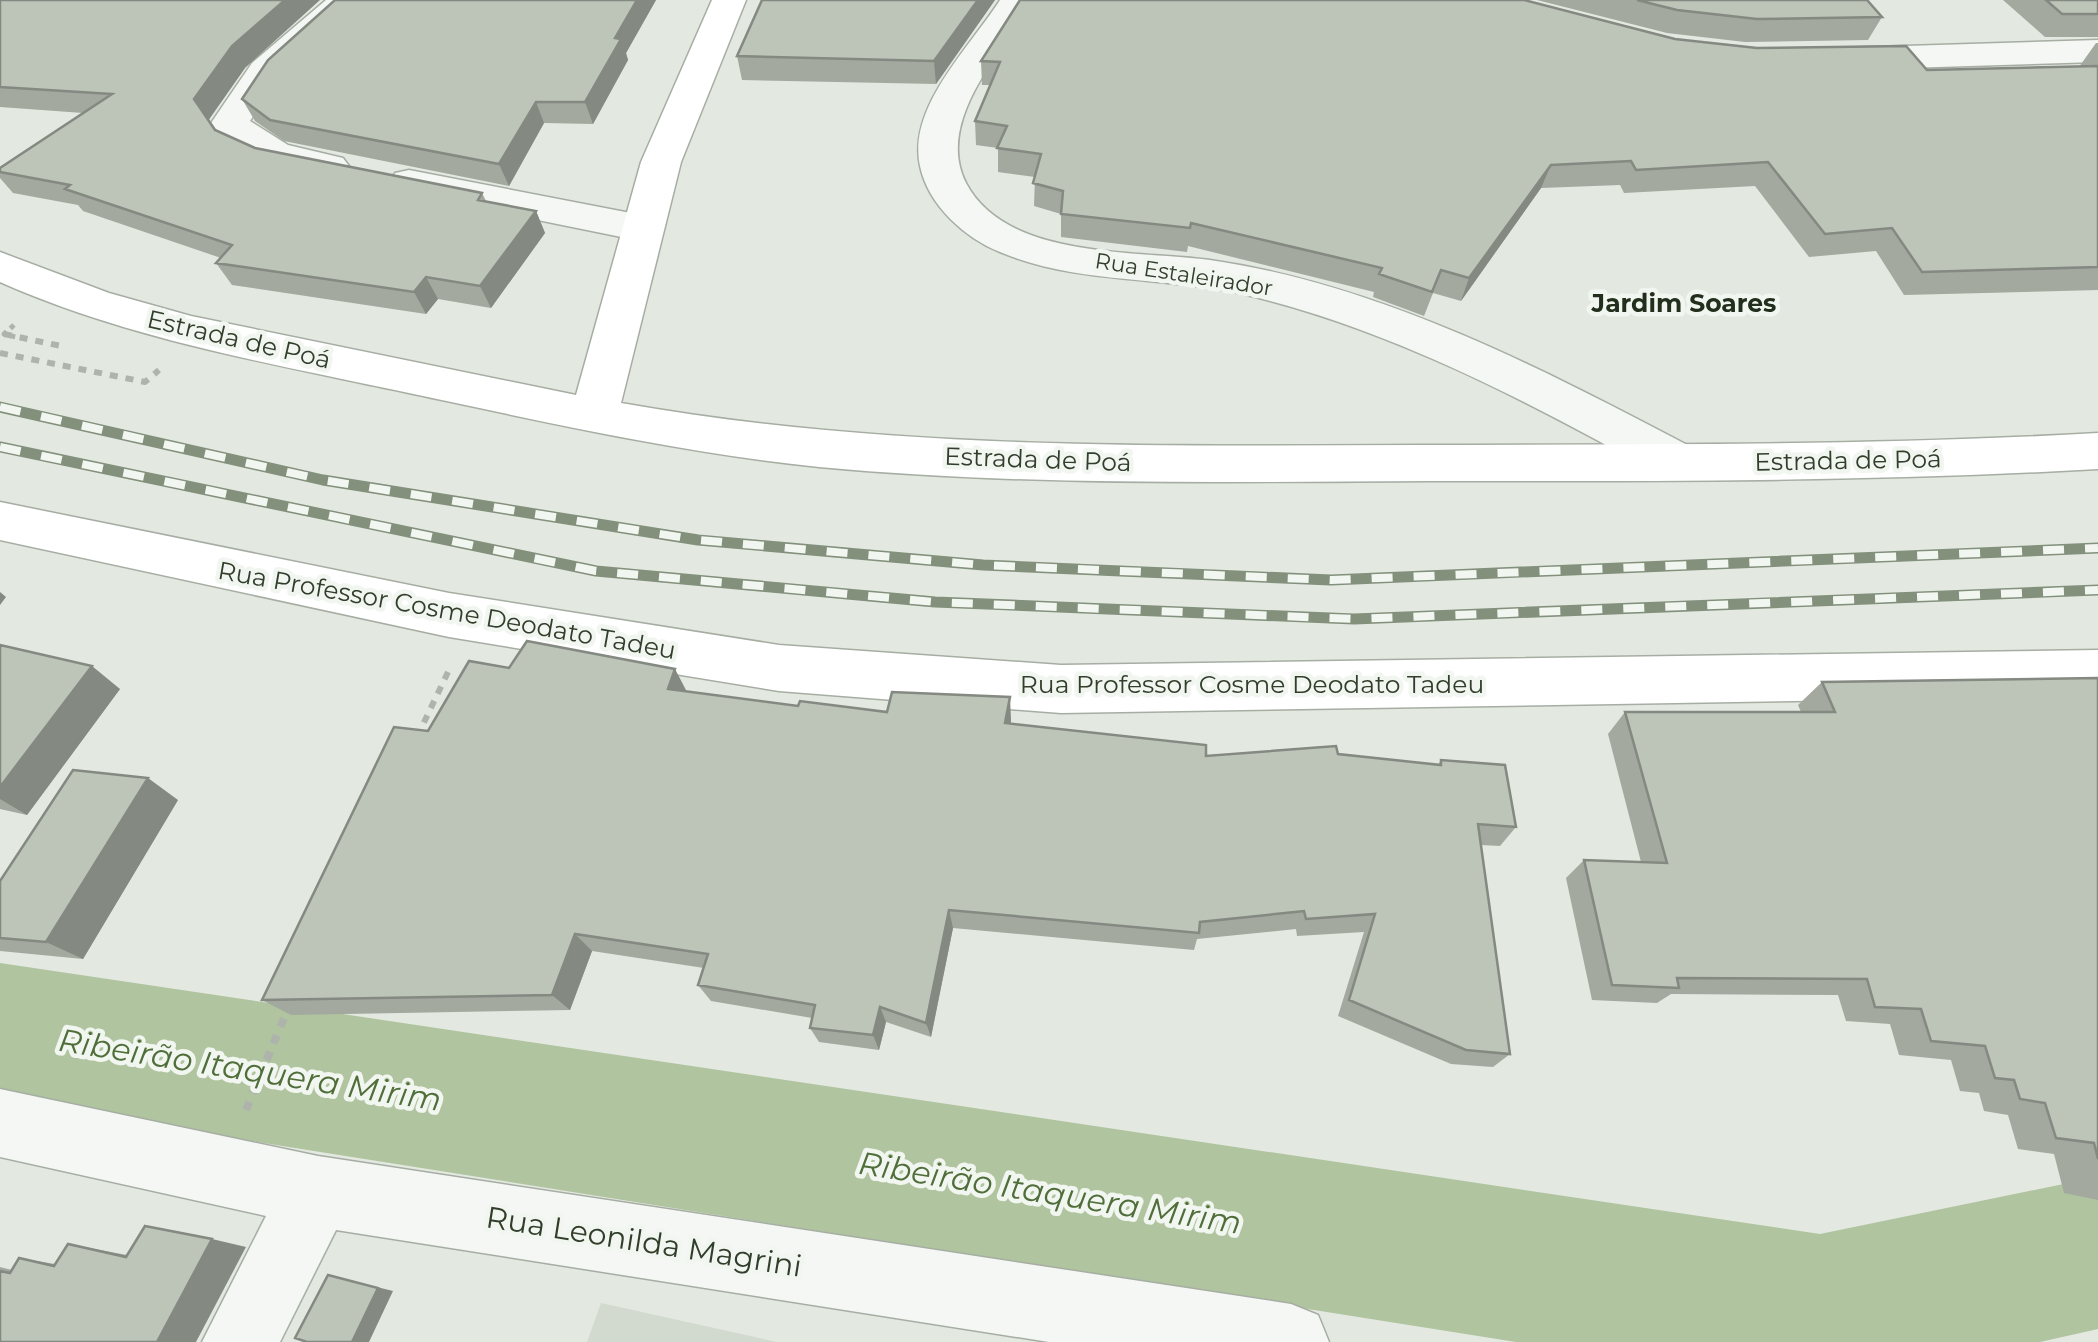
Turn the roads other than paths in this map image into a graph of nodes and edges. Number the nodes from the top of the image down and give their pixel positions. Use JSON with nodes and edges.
{"nodes":[{"id":1,"x":347,"y":0,"type":"edge"},
{"id":2,"x":729,"y":0,"type":"edge"},
{"id":3,"x":1017,"y":0,"type":"edge"},
{"id":4,"x":2098,"y":52,"type":"edge"},
{"id":5,"x":1812,"y":59,"type":"edge"},
{"id":6,"x":641,"y":228,"type":"junction"},
{"id":7,"x":0,"y":266,"type":"edge"},
{"id":8,"x":594,"y":416,"type":"junction"},
{"id":9,"x":2098,"y":450,"type":"edge"},
{"id":10,"x":1678,"y":462,"type":"junction"},
{"id":11,"x":0,"y":521,"type":"edge"},
{"id":12,"x":2098,"y":674,"type":"edge"},
{"id":13,"x":0,"y":1123,"type":"edge"},
{"id":14,"x":318,"y":1192,"type":"junction"},
{"id":15,"x":240,"y":1342,"type":"edge"},
{"id":16,"x":1292,"y":1342,"type":"edge"}],
"edges":[{"from":1,"to":6,"type":"street"},
{"from":2,"to":6,"type":"main road"},
{"from":3,"to":10,"type":"street","name":"Rua Estaleirador"},
{"from":4,"to":5,"type":"street"},
{"from":6,"to":8,"type":"main road"},
{"from":7,"to":8,"type":"main road","name":"Estrada de Poá"},
{"from":8,"to":10,"type":"main road","name":"Estrada de Poá"},
{"from":9,"to":10,"type":"main road","name":"Estrada de Poá"},
{"from":11,"to":12,"type":"main road","name":"Rua Professor Cosme Deodato Tadeu"},
{"from":13,"to":14,"type":"street","name":"Rua Leonilda Magrini"},
{"from":14,"to":15,"type":"street"},
{"from":14,"to":16,"type":"street","name":"Rua Leonilda Magrini"}]}
